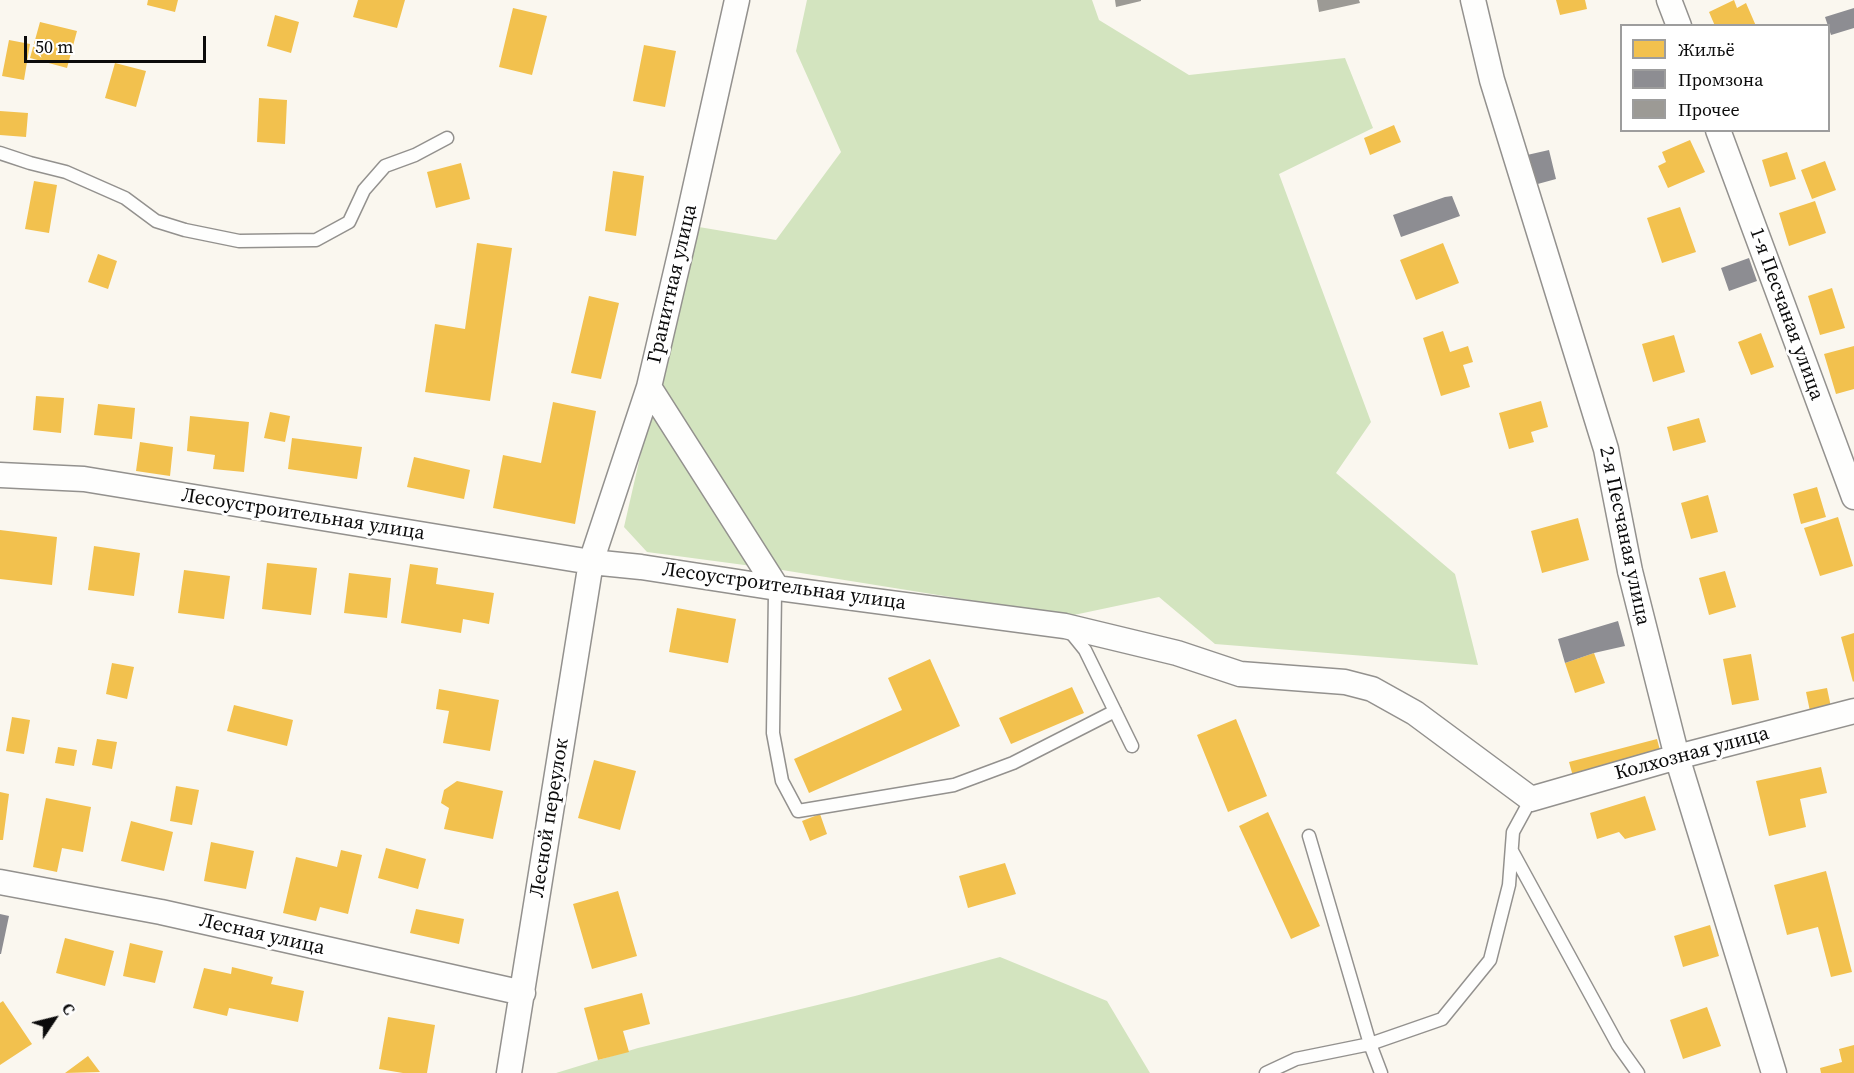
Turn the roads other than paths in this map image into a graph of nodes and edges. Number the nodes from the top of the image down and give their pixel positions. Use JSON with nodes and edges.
{"nodes":[{"id":1,"x":736,"y":0,"type":"edge"},
{"id":2,"x":1473,"y":0,"type":"edge"},
{"id":3,"x":1669,"y":0,"type":"edge"},
{"id":4,"x":1678,"y":24,"type":"edge"},
{"id":5,"x":1719,"y":132,"type":"edge"},
{"id":6,"x":447,"y":138,"type":"dead end"},
{"id":7,"x":0,"y":153,"type":"edge"},
{"id":8,"x":649,"y":387,"type":"junction"},
{"id":9,"x":0,"y":475,"type":"edge"},
{"id":10,"x":1854,"y":497,"type":"edge"},
{"id":11,"x":591,"y":562,"type":"junction"},
{"id":12,"x":776,"y":590,"type":"junction"},
{"id":13,"x":1065,"y":626,"type":"junction"},
{"id":14,"x":1115,"y":711,"type":"junction"},
{"id":15,"x":1854,"y":711,"type":"edge"},
{"id":16,"x":1131,"y":746,"type":"dead end"},
{"id":17,"x":1677,"y":758,"type":"junction"},
{"id":18,"x":1531,"y":799,"type":"junction"},
{"id":19,"x":1309,"y":836,"type":"dead end"},
{"id":20,"x":1511,"y":850,"type":"junction"},
{"id":21,"x":0,"y":882,"type":"edge"},
{"id":22,"x":523,"y":993,"type":"junction"},
{"id":23,"x":1370,"y":1044,"type":"junction"},
{"id":24,"x":509,"y":1073,"type":"edge"},
{"id":25,"x":1266,"y":1073,"type":"edge"},
{"id":26,"x":1381,"y":1073,"type":"edge"},
{"id":27,"x":1638,"y":1073,"type":"edge"},
{"id":28,"x":1774,"y":1073,"type":"edge"}],
"edges":[{"from":1,"to":8,"type":"street","name":"Гранитная улица"},
{"from":2,"to":17,"type":"street","name":"2-я Песчаная улица"},
{"from":3,"to":4,"type":"street"},
{"from":5,"to":10,"type":"street","name":"1-я Песчаная улица"},
{"from":6,"to":7,"type":"lane"},
{"from":8,"to":11,"type":"street","name":"Гранитная улица"},
{"from":8,"to":12,"type":"street"},
{"from":9,"to":11,"type":"street","name":"Лесоустроительная улица"},
{"from":11,"to":12,"type":"street","name":"Лесоустроительная улица"},
{"from":11,"to":22,"type":"street","name":"Лесной переулок"},
{"from":12,"to":13,"type":"street","name":"Лесоустроительная улица"},
{"from":12,"to":14,"type":"lane"},
{"from":13,"to":14,"type":"lane"},
{"from":13,"to":18,"type":"street","name":"Лесоустроительная улица"},
{"from":14,"to":16,"type":"lane"},
{"from":15,"to":17,"type":"street","name":"Колхозная улица"},
{"from":17,"to":18,"type":"street","name":"Колхозная улица"},
{"from":17,"to":28,"type":"street","name":"2-я Песчаная улица"},
{"from":18,"to":20,"type":"lane"},
{"from":19,"to":23,"type":"lane"},
{"from":20,"to":23,"type":"lane"},
{"from":20,"to":27,"type":"lane"},
{"from":21,"to":22,"type":"street","name":"Лесная улица"},
{"from":22,"to":24,"type":"street","name":"Лесной переулок"},
{"from":23,"to":25,"type":"lane"},
{"from":23,"to":26,"type":"lane"}]}
